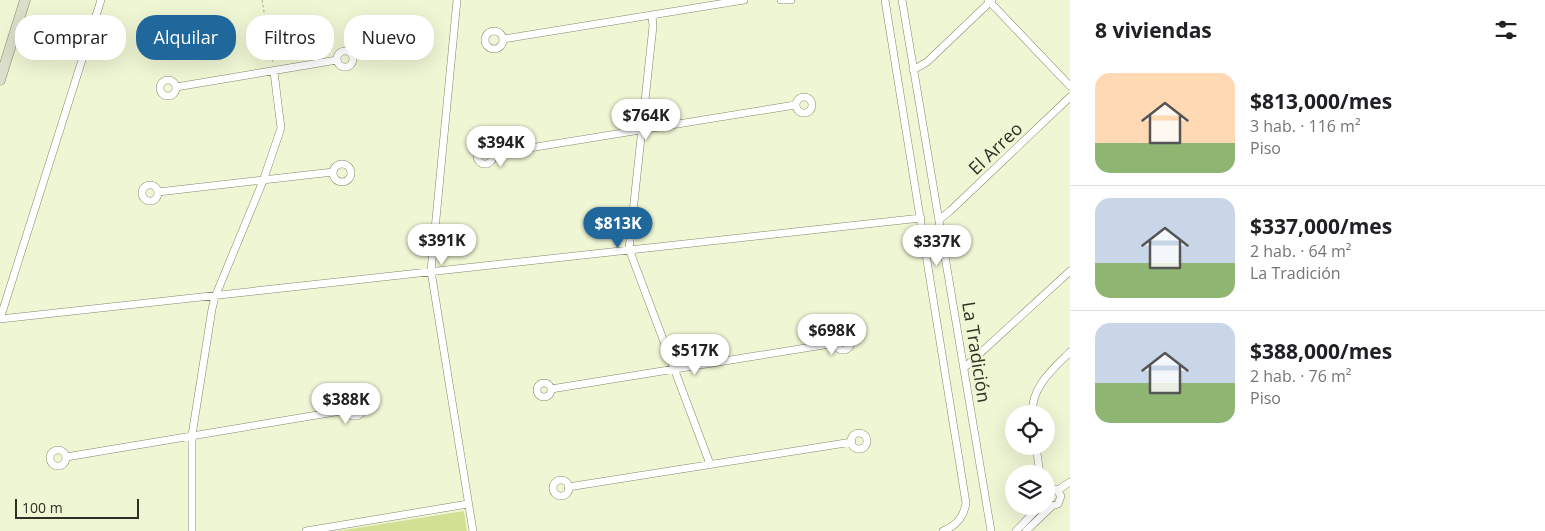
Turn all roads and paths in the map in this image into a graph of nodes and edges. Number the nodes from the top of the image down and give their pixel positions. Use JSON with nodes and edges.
{"nodes":[{"id":1,"x":25,"y":0,"type":"edge"},
{"id":2,"x":101,"y":0,"type":"edge"},
{"id":3,"x":262,"y":0,"type":"edge"},
{"id":4,"x":457,"y":0,"type":"edge"},
{"id":5,"x":744,"y":0,"type":"edge"},
{"id":6,"x":781,"y":0,"type":"edge"},
{"id":7,"x":791,"y":0,"type":"edge"},
{"id":8,"x":885,"y":0,"type":"edge"},
{"id":9,"x":902,"y":0,"type":"edge"},
{"id":10,"x":990,"y":1,"type":"edge"},
{"id":11,"x":652,"y":16,"type":"junction"},
{"id":12,"x":503,"y":39,"type":"dead end"},
{"id":13,"x":337,"y":60,"type":"dead end"},
{"id":14,"x":913,"y":70,"type":"junction"},
{"id":15,"x":274,"y":72,"type":"junction"},
{"id":16,"x":0,"y":80,"type":"edge"},
{"id":17,"x":1070,"y":86,"type":"edge"},
{"id":18,"x":176,"y":87,"type":"dead end"},
{"id":19,"x":1070,"y":97,"type":"edge"},
{"id":20,"x":795,"y":105,"type":"dead end"},
{"id":21,"x":641,"y":131,"type":"junction"},
{"id":22,"x":493,"y":154,"type":"dead end"},
{"id":23,"x":333,"y":172,"type":"dead end"},
{"id":24,"x":263,"y":181,"type":"junction"},
{"id":25,"x":158,"y":192,"type":"dead end"},
{"id":26,"x":921,"y":218,"type":"junction"},
{"id":27,"x":940,"y":219,"type":"junction"},
{"id":28,"x":629,"y":249,"type":"junction"},
{"id":29,"x":1070,"y":270,"type":"edge"},
{"id":30,"x":431,"y":272,"type":"junction"},
{"id":31,"x":215,"y":297,"type":"junction"},
{"id":32,"x":0,"y":319,"type":"edge"},
{"id":33,"x":836,"y":342,"type":"dead end"},
{"id":34,"x":1070,"y":352,"type":"edge"},
{"id":35,"x":673,"y":368,"type":"junction"},
{"id":36,"x":964,"y":368,"type":"junction"},
{"id":37,"x":551,"y":389,"type":"dead end"},
{"id":38,"x":1033,"y":405,"type":"edge"},
{"id":39,"x":347,"y":410,"type":"dead end"},
{"id":40,"x":192,"y":436,"type":"junction"},
{"id":41,"x":852,"y":442,"type":"dead end"},
{"id":42,"x":66,"y":457,"type":"dead end"},
{"id":43,"x":710,"y":464,"type":"junction"},
{"id":44,"x":1070,"y":482,"type":"edge"},
{"id":45,"x":568,"y":487,"type":"dead end"},
{"id":46,"x":1070,"y":488,"type":"edge"},
{"id":47,"x":1055,"y":490,"type":"edge"},
{"id":48,"x":1059,"y":493,"type":"junction"},
{"id":49,"x":468,"y":504,"type":"junction"},
{"id":50,"x":1055,"y":504,"type":"edge"},
{"id":51,"x":1031,"y":515,"type":"edge"},
{"id":52,"x":1040,"y":515,"type":"edge"},
{"id":53,"x":192,"y":531,"type":"edge"},
{"id":54,"x":306,"y":531,"type":"edge"},
{"id":55,"x":473,"y":531,"type":"edge"},
{"id":56,"x":943,"y":531,"type":"edge"},
{"id":57,"x":991,"y":531,"type":"edge"},
{"id":58,"x":1016,"y":531,"type":"edge"},
{"id":59,"x":1026,"y":531,"type":"edge"}],
"edges":[{"from":1,"to":16,"type":"street"},
{"from":2,"to":32,"type":"street"},
{"from":3,"to":15,"type":"path"},
{"from":4,"to":30,"type":"street"},
{"from":5,"to":11,"type":"street"},
{"from":6,"to":7,"type":"street"},
{"from":8,"to":26,"type":"street"},
{"from":9,"to":14,"type":"street","name":"La Tradición"},
{"from":10,"to":14,"type":"street"},
{"from":10,"to":17,"type":"street"},
{"from":11,"to":12,"type":"street"},
{"from":11,"to":21,"type":"street"},
{"from":13,"to":15,"type":"street"},
{"from":14,"to":27,"type":"street","name":"La Tradición"},
{"from":15,"to":18,"type":"street"},
{"from":15,"to":24,"type":"street"},
{"from":19,"to":27,"type":"street","name":"El Arreo"},
{"from":20,"to":21,"type":"street"},
{"from":21,"to":22,"type":"street"},
{"from":21,"to":28,"type":"street"},
{"from":23,"to":24,"type":"street"},
{"from":24,"to":25,"type":"street"},
{"from":24,"to":31,"type":"street"},
{"from":26,"to":28,"type":"street"},
{"from":26,"to":56,"type":"street"},
{"from":27,"to":36,"type":"street","name":"La Tradición"},
{"from":28,"to":30,"type":"street"},
{"from":28,"to":35,"type":"street"},
{"from":29,"to":36,"type":"street"},
{"from":30,"to":31,"type":"street"},
{"from":30,"to":49,"type":"street"},
{"from":31,"to":32,"type":"street"},
{"from":31,"to":40,"type":"street"},
{"from":33,"to":35,"type":"street"},
{"from":34,"to":38,"type":"street"},
{"from":35,"to":37,"type":"street"},
{"from":35,"to":43,"type":"street"},
{"from":36,"to":57,"type":"street","name":"La Tradición"},
{"from":39,"to":40,"type":"street"},
{"from":40,"to":42,"type":"street"},
{"from":40,"to":53,"type":"street"},
{"from":41,"to":43,"type":"street"},
{"from":43,"to":45,"type":"street"},
{"from":44,"to":48,"type":"street"},
{"from":46,"to":48,"type":"street"},
{"from":47,"to":48,"type":"street"},
{"from":48,"to":50,"type":"street"},
{"from":49,"to":54,"type":"street"},
{"from":49,"to":55,"type":"street"},
{"from":51,"to":58,"type":"street"},
{"from":52,"to":59,"type":"street"}]}
